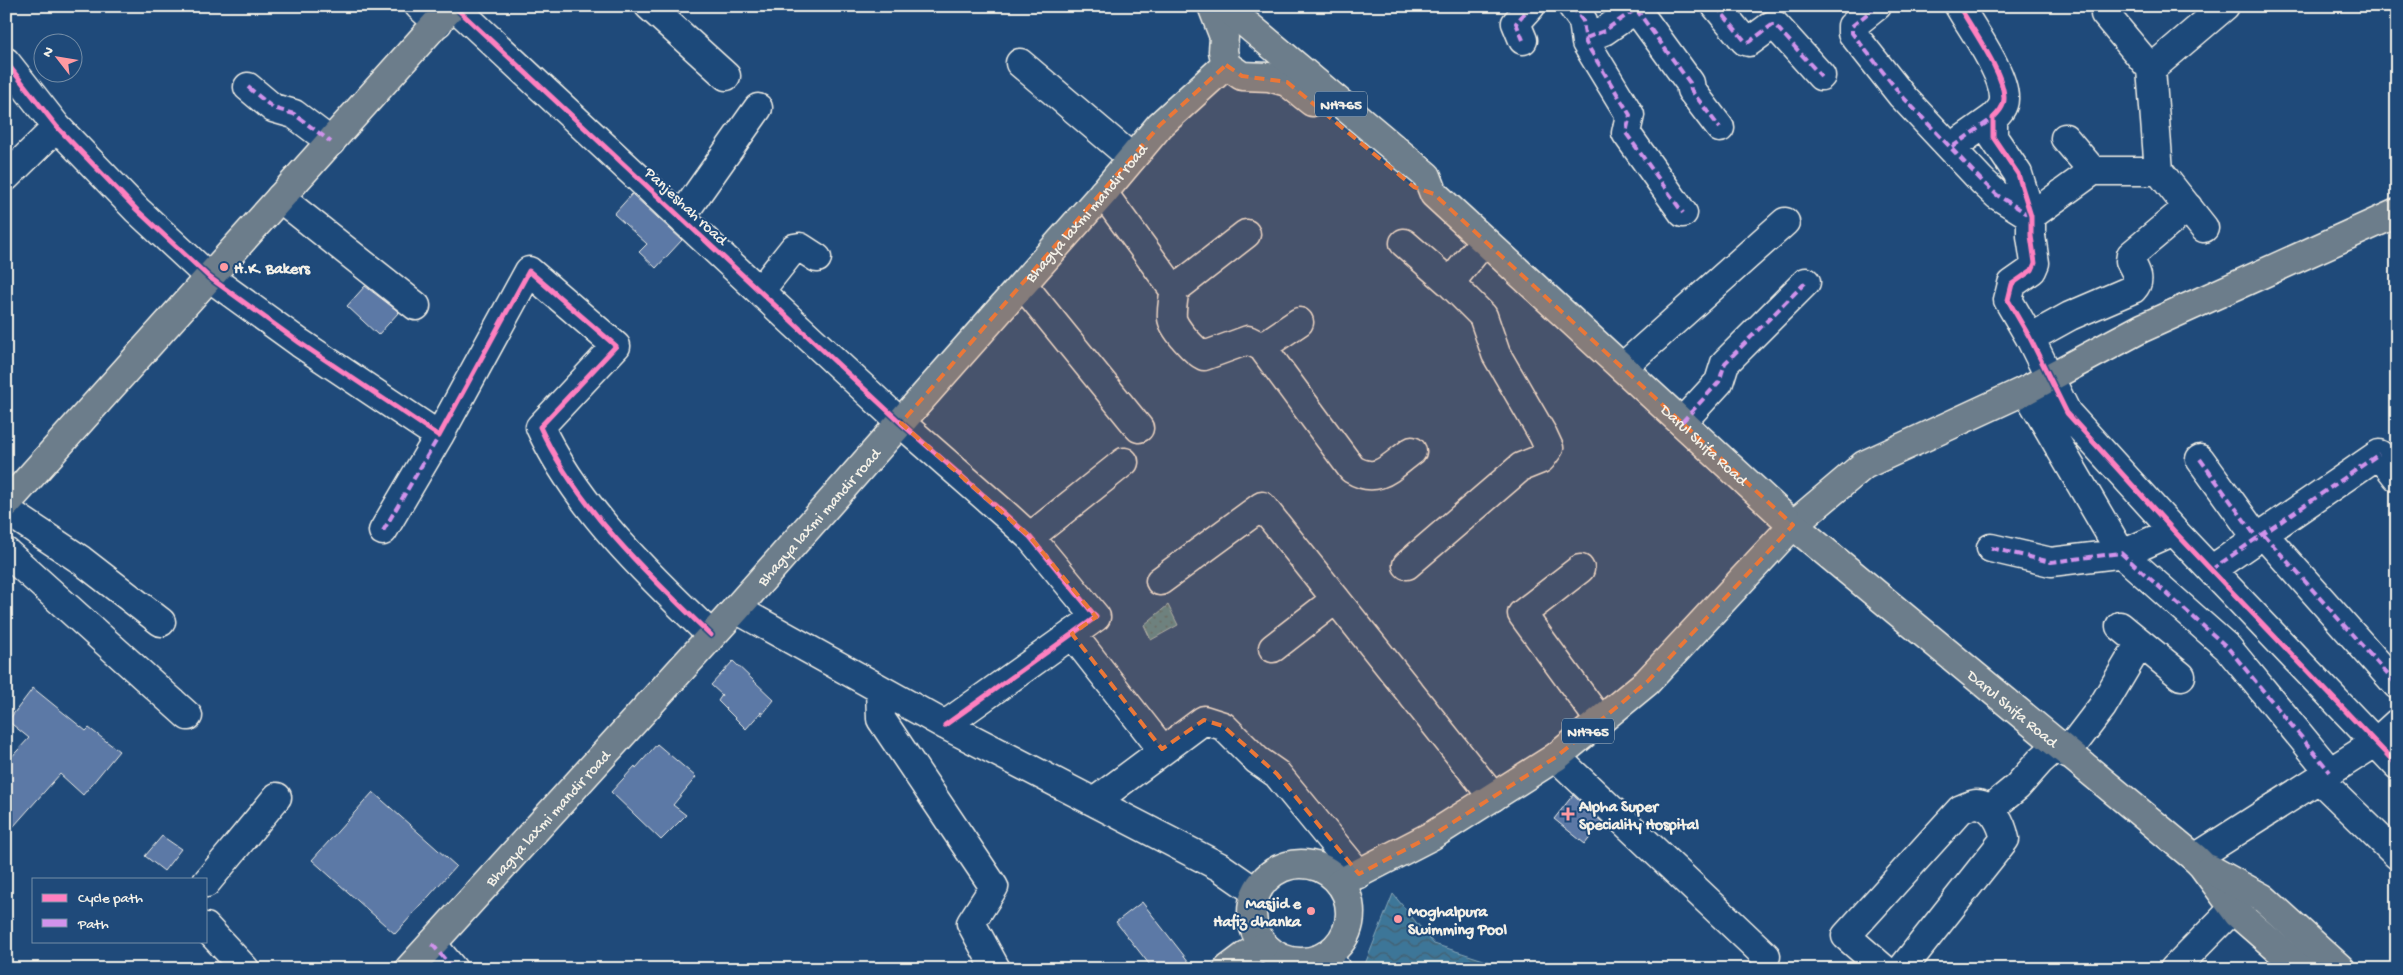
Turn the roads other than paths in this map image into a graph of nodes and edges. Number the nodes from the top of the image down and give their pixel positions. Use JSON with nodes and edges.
{"nodes":[{"id":1,"x":649,"y":6,"type":"edge"},
{"id":2,"x":1212,"y":6,"type":"edge"},
{"id":3,"x":1531,"y":6,"type":"edge"},
{"id":4,"x":1572,"y":6,"type":"edge"},
{"id":5,"x":1716,"y":6,"type":"edge"},
{"id":6,"x":1877,"y":6,"type":"edge"},
{"id":7,"x":1959,"y":6,"type":"edge"},
{"id":8,"x":2224,"y":6,"type":"edge"},
{"id":9,"x":1638,"y":8,"type":"edge"},
{"id":10,"x":441,"y":10,"type":"edge"},
{"id":11,"x":2105,"y":14,"type":"dead end"},
{"id":12,"x":1235,"y":17,"type":"edge"},
{"id":13,"x":1586,"y":38,"type":"junction"},
{"id":14,"x":1523,"y":40,"type":"dead end"},
{"id":15,"x":6,"y":62,"type":"edge"},
{"id":16,"x":1020,"y":63,"type":"dead end"},
{"id":17,"x":1226,"y":65,"type":"junction"},
{"id":18,"x":2151,"y":69,"type":"junction"},
{"id":19,"x":726,"y":76,"type":"dead end"},
{"id":20,"x":1821,"y":76,"type":"dead end"},
{"id":21,"x":248,"y":87,"type":"dead end"},
{"id":22,"x":758,"y":108,"type":"dead end"},
{"id":23,"x":1993,"y":118,"type":"junction"},
{"id":24,"x":57,"y":127,"type":"junction"},
{"id":25,"x":1720,"y":128,"type":"dead end"},
{"id":26,"x":2065,"y":138,"type":"dead end"},
{"id":27,"x":331,"y":142,"type":"junction"},
{"id":28,"x":1952,"y":147,"type":"junction"},
{"id":29,"x":1132,"y":158,"type":"junction"},
{"id":30,"x":2093,"y":171,"type":"junction"},
{"id":31,"x":2158,"y":171,"type":"junction"},
{"id":32,"x":6,"y":177,"type":"edge"},
{"id":33,"x":1103,"y":193,"type":"junction"},
{"id":34,"x":1434,"y":194,"type":"junction"},
{"id":35,"x":280,"y":198,"type":"junction"},
{"id":36,"x":2397,"y":213,"type":"edge"},
{"id":37,"x":1683,"y":214,"type":"dead end"},
{"id":38,"x":681,"y":216,"type":"junction"},
{"id":39,"x":2031,"y":216,"type":"junction"},
{"id":40,"x":1785,"y":222,"type":"dead end"},
{"id":41,"x":1246,"y":234,"type":"dead end"},
{"id":42,"x":1484,"y":241,"type":"junction"},
{"id":43,"x":1404,"y":243,"type":"dead end"},
{"id":44,"x":817,"y":258,"type":"dead end"},
{"id":45,"x":209,"y":277,"type":"junction"},
{"id":46,"x":1806,"y":282,"type":"dead end"},
{"id":47,"x":1450,"y":283,"type":"junction"},
{"id":48,"x":1023,"y":285,"type":"junction"},
{"id":49,"x":1174,"y":290,"type":"junction"},
{"id":50,"x":760,"y":291,"type":"junction"},
{"id":51,"x":416,"y":306,"type":"dead end"},
{"id":52,"x":1299,"y":322,"type":"dead end"},
{"id":53,"x":2030,"y":338,"type":"junction"},
{"id":54,"x":1262,"y":347,"type":"junction"},
{"id":55,"x":1623,"y":368,"type":"junction"},
{"id":56,"x":2050,"y":378,"type":"junction"},
{"id":57,"x":2026,"y":390,"type":"junction"},
{"id":58,"x":1682,"y":422,"type":"junction"},
{"id":59,"x":902,"y":423,"type":"junction"},
{"id":60,"x":1138,"y":428,"type":"dead end"},
{"id":61,"x":439,"y":436,"type":"junction"},
{"id":62,"x":1412,"y":451,"type":"dead end"},
{"id":63,"x":2200,"y":460,"type":"dead end"},
{"id":64,"x":1124,"y":462,"type":"dead end"},
{"id":65,"x":2397,"y":477,"type":"edge"},
{"id":66,"x":6,"y":504,"type":"edge"},
{"id":67,"x":6,"y":510,"type":"edge"},
{"id":68,"x":1793,"y":525,"type":"junction"},
{"id":69,"x":383,"y":531,"type":"dead end"},
{"id":70,"x":2174,"y":531,"type":"junction"},
{"id":71,"x":2260,"y":536,"type":"junction"},
{"id":72,"x":1030,"y":537,"type":"junction"},
{"id":73,"x":1991,"y":548,"type":"dead end"},
{"id":74,"x":6,"y":552,"type":"edge"},
{"id":75,"x":2121,"y":553,"type":"junction"},
{"id":76,"x":1408,"y":565,"type":"dead end"},
{"id":77,"x":1580,"y":569,"type":"dead end"},
{"id":78,"x":2211,"y":570,"type":"junction"},
{"id":79,"x":1160,"y":581,"type":"dead end"},
{"id":80,"x":1336,"y":599,"type":"junction"},
{"id":81,"x":736,"y":609,"type":"junction"},
{"id":82,"x":161,"y":622,"type":"dead end"},
{"id":83,"x":1072,"y":634,"type":"junction"},
{"id":84,"x":710,"y":636,"type":"junction"},
{"id":85,"x":1273,"y":648,"type":"dead end"},
{"id":86,"x":2181,"y":676,"type":"dead end"},
{"id":87,"x":2397,"y":685,"type":"edge"},
{"id":88,"x":880,"y":688,"type":"junction"},
{"id":89,"x":188,"y":716,"type":"dead end"},
{"id":90,"x":1600,"y":721,"type":"junction"},
{"id":91,"x":2397,"y":723,"type":"edge"},
{"id":92,"x":945,"y":725,"type":"junction"},
{"id":93,"x":2375,"y":743,"type":"junction"},
{"id":94,"x":1162,"y":749,"type":"junction"},
{"id":95,"x":2061,"y":750,"type":"junction"},
{"id":96,"x":1556,"y":757,"type":"junction"},
{"id":97,"x":2397,"y":765,"type":"edge"},
{"id":98,"x":2324,"y":775,"type":"junction"},
{"id":99,"x":277,"y":797,"type":"dead end"},
{"id":100,"x":1493,"y":797,"type":"junction"},
{"id":101,"x":1094,"y":802,"type":"junction"},
{"id":102,"x":1990,"y":809,"type":"junction"},
{"id":103,"x":2397,"y":855,"type":"edge"},
{"id":104,"x":2198,"y":861,"type":"junction"},
{"id":105,"x":1350,"y":878,"type":"junction"},
{"id":106,"x":208,"y":881,"type":"edge"},
{"id":107,"x":1256,"y":892,"type":"junction"},
{"id":108,"x":2234,"y":908,"type":"junction"},
{"id":109,"x":208,"y":929,"type":"edge"},
{"id":110,"x":2308,"y":939,"type":"junction"},
{"id":111,"x":432,"y":944,"type":"junction"},
{"id":112,"x":1264,"y":946,"type":"junction"},
{"id":113,"x":1766,"y":956,"type":"dead end"},
{"id":114,"x":1332,"y":961,"type":"edge"},
{"id":115,"x":2296,"y":964,"type":"edge"},
{"id":116,"x":245,"y":969,"type":"edge"},
{"id":117,"x":409,"y":969,"type":"edge"},
{"id":118,"x":453,"y":969,"type":"edge"},
{"id":119,"x":996,"y":969,"type":"edge"},
{"id":120,"x":1228,"y":969,"type":"edge"},
{"id":121,"x":1884,"y":969,"type":"edge"},
{"id":122,"x":1902,"y":969,"type":"edge"},
{"id":123,"x":2174,"y":969,"type":"edge"},
{"id":124,"x":2341,"y":969,"type":"edge"}],
"edges":[{"from":1,"to":19,"type":"street"},
{"from":2,"to":12,"type":"main road","number":"NH765"},
{"from":3,"to":14,"type":"street"},
{"from":4,"to":13,"type":"street"},
{"from":5,"to":20,"type":"street"},
{"from":6,"to":28,"type":"street"},
{"from":7,"to":23,"type":"street"},
{"from":8,"to":18,"type":"street"},
{"from":9,"to":13,"type":"street"},
{"from":9,"to":25,"type":"street"},
{"from":10,"to":27,"type":"main road"},
{"from":10,"to":38,"type":"street","name":"Panjeshah road"},
{"from":11,"to":18,"type":"street"},
{"from":12,"to":17,"type":"main road","number":"NH765"},
{"from":12,"to":34,"type":"main road","name":"Darul Shifa Road","number":"NH765"},
{"from":13,"to":37,"type":"street"},
{"from":15,"to":24,"type":"street"},
{"from":16,"to":29,"type":"street"},
{"from":17,"to":29,"type":"main road","name":"Bhagya laxmi mandir road"},
{"from":17,"to":34,"type":"main road","number":"NH765"},
{"from":18,"to":31,"type":"street"},
{"from":21,"to":27,"type":"street"},
{"from":22,"to":38,"type":"street"},
{"from":23,"to":28,"type":"street"},
{"from":23,"to":39,"type":"street"},
{"from":24,"to":32,"type":"street"},
{"from":24,"to":45,"type":"street"},
{"from":26,"to":30,"type":"street"},
{"from":27,"to":35,"type":"main road"},
{"from":28,"to":39,"type":"street"},
{"from":29,"to":33,"type":"main road","name":"Bhagya laxmi mandir road"},
{"from":30,"to":31,"type":"street"},
{"from":30,"to":39,"type":"street"},
{"from":31,"to":53,"type":"street"},
{"from":33,"to":48,"type":"main road","name":"Bhagya laxmi mandir road"},
{"from":33,"to":49,"type":"street"},
{"from":34,"to":42,"type":"main road","name":"Darul Shifa Road","number":"NH765"},
{"from":35,"to":45,"type":"main road"},
{"from":35,"to":51,"type":"street"},
{"from":36,"to":56,"type":"main road"},
{"from":38,"to":50,"type":"street","name":"Panjeshah road"},
{"from":39,"to":53,"type":"street"},
{"from":40,"to":55,"type":"street"},
{"from":41,"to":49,"type":"street"},
{"from":42,"to":47,"type":"street"},
{"from":42,"to":55,"type":"main road","name":"Darul Shifa Road","number":"NH765"},
{"from":43,"to":47,"type":"street"},
{"from":44,"to":50,"type":"street"},
{"from":45,"to":61,"type":"street"},
{"from":45,"to":66,"type":"main road"},
{"from":46,"to":58,"type":"street"},
{"from":47,"to":76,"type":"street"},
{"from":48,"to":59,"type":"main road","name":"Bhagya laxmi mandir road"},
{"from":48,"to":60,"type":"street"},
{"from":49,"to":54,"type":"street"},
{"from":50,"to":59,"type":"street","name":"Panjeshah road"},
{"from":52,"to":54,"type":"street"},
{"from":53,"to":56,"type":"street"},
{"from":54,"to":62,"type":"street"},
{"from":55,"to":58,"type":"main road","name":"Darul Shifa Road","number":"NH765"},
{"from":56,"to":57,"type":"main road"},
{"from":56,"to":70,"type":"street"},
{"from":57,"to":68,"type":"main road"},
{"from":57,"to":75,"type":"street"},
{"from":58,"to":68,"type":"main road","name":"Darul Shifa Road","number":"NH765"},
{"from":59,"to":72,"type":"street","name":"Panjeshah road"},
{"from":59,"to":81,"type":"main road","name":"Bhagya laxmi mandir road"},
{"from":61,"to":69,"type":"street"},
{"from":61,"to":84,"type":"street"},
{"from":63,"to":71,"type":"street"},
{"from":64,"to":72,"type":"street"},
{"from":65,"to":71,"type":"street"},
{"from":67,"to":82,"type":"street"},
{"from":68,"to":90,"type":"main road","number":"NH765"},
{"from":68,"to":95,"type":"main road","name":"Darul Shifa Road"},
{"from":70,"to":75,"type":"street"},
{"from":70,"to":78,"type":"street"},
{"from":71,"to":78,"type":"street"},
{"from":71,"to":87,"type":"street"},
{"from":72,"to":83,"type":"street","name":"Panjeshah road"},
{"from":73,"to":75,"type":"street"},
{"from":74,"to":89,"type":"street"},
{"from":75,"to":98,"type":"street"},
{"from":77,"to":90,"type":"street"},
{"from":78,"to":93,"type":"street"},
{"from":79,"to":80,"type":"street"},
{"from":80,"to":85,"type":"street"},
{"from":80,"to":100,"type":"street"},
{"from":81,"to":84,"type":"main road","name":"Bhagya laxmi mandir road"},
{"from":81,"to":88,"type":"street"},
{"from":83,"to":92,"type":"street"},
{"from":83,"to":94,"type":"street"},
{"from":84,"to":111,"type":"main road","name":"Bhagya laxmi mandir road"},
{"from":86,"to":95,"type":"street"},
{"from":88,"to":92,"type":"street"},
{"from":88,"to":119,"type":"street"},
{"from":90,"to":96,"type":"main road","number":"NH765"},
{"from":91,"to":93,"type":"street"},
{"from":92,"to":101,"type":"street"},
{"from":93,"to":97,"type":"street"},
{"from":93,"to":98,"type":"street"},
{"from":94,"to":101,"type":"street"},
{"from":94,"to":105,"type":"street"},
{"from":95,"to":102,"type":"street"},
{"from":95,"to":104,"type":"main road","name":"Darul Shifa Road"},
{"from":96,"to":100,"type":"main road","number":"NH765"},
{"from":96,"to":113,"type":"street"},
{"from":98,"to":103,"type":"street"},
{"from":98,"to":104,"type":"street"},
{"from":99,"to":106,"type":"street"},
{"from":100,"to":105,"type":"main road","number":"NH765"},
{"from":101,"to":107,"type":"street"},
{"from":102,"to":121,"type":"street"},
{"from":102,"to":122,"type":"street"},
{"from":104,"to":108,"type":"main road","name":"Darul Shifa Road"},
{"from":104,"to":110,"type":"main road","name":"Darul Shifa Road"},
{"from":105,"to":107,"type":"main road"},
{"from":105,"to":114,"type":"main road"},
{"from":107,"to":112,"type":"main road"},
{"from":108,"to":115,"type":"main road","name":"Darul Shifa Road"},
{"from":108,"to":123,"type":"street"},
{"from":109,"to":116,"type":"street"},
{"from":110,"to":115,"type":"main road"},
{"from":110,"to":124,"type":"main road","name":"Darul Shifa Road"},
{"from":111,"to":117,"type":"main road","name":"Bhagya laxmi mandir road"},
{"from":111,"to":118,"type":"street"},
{"from":112,"to":114,"type":"main road"},
{"from":112,"to":120,"type":"main road"}]}
